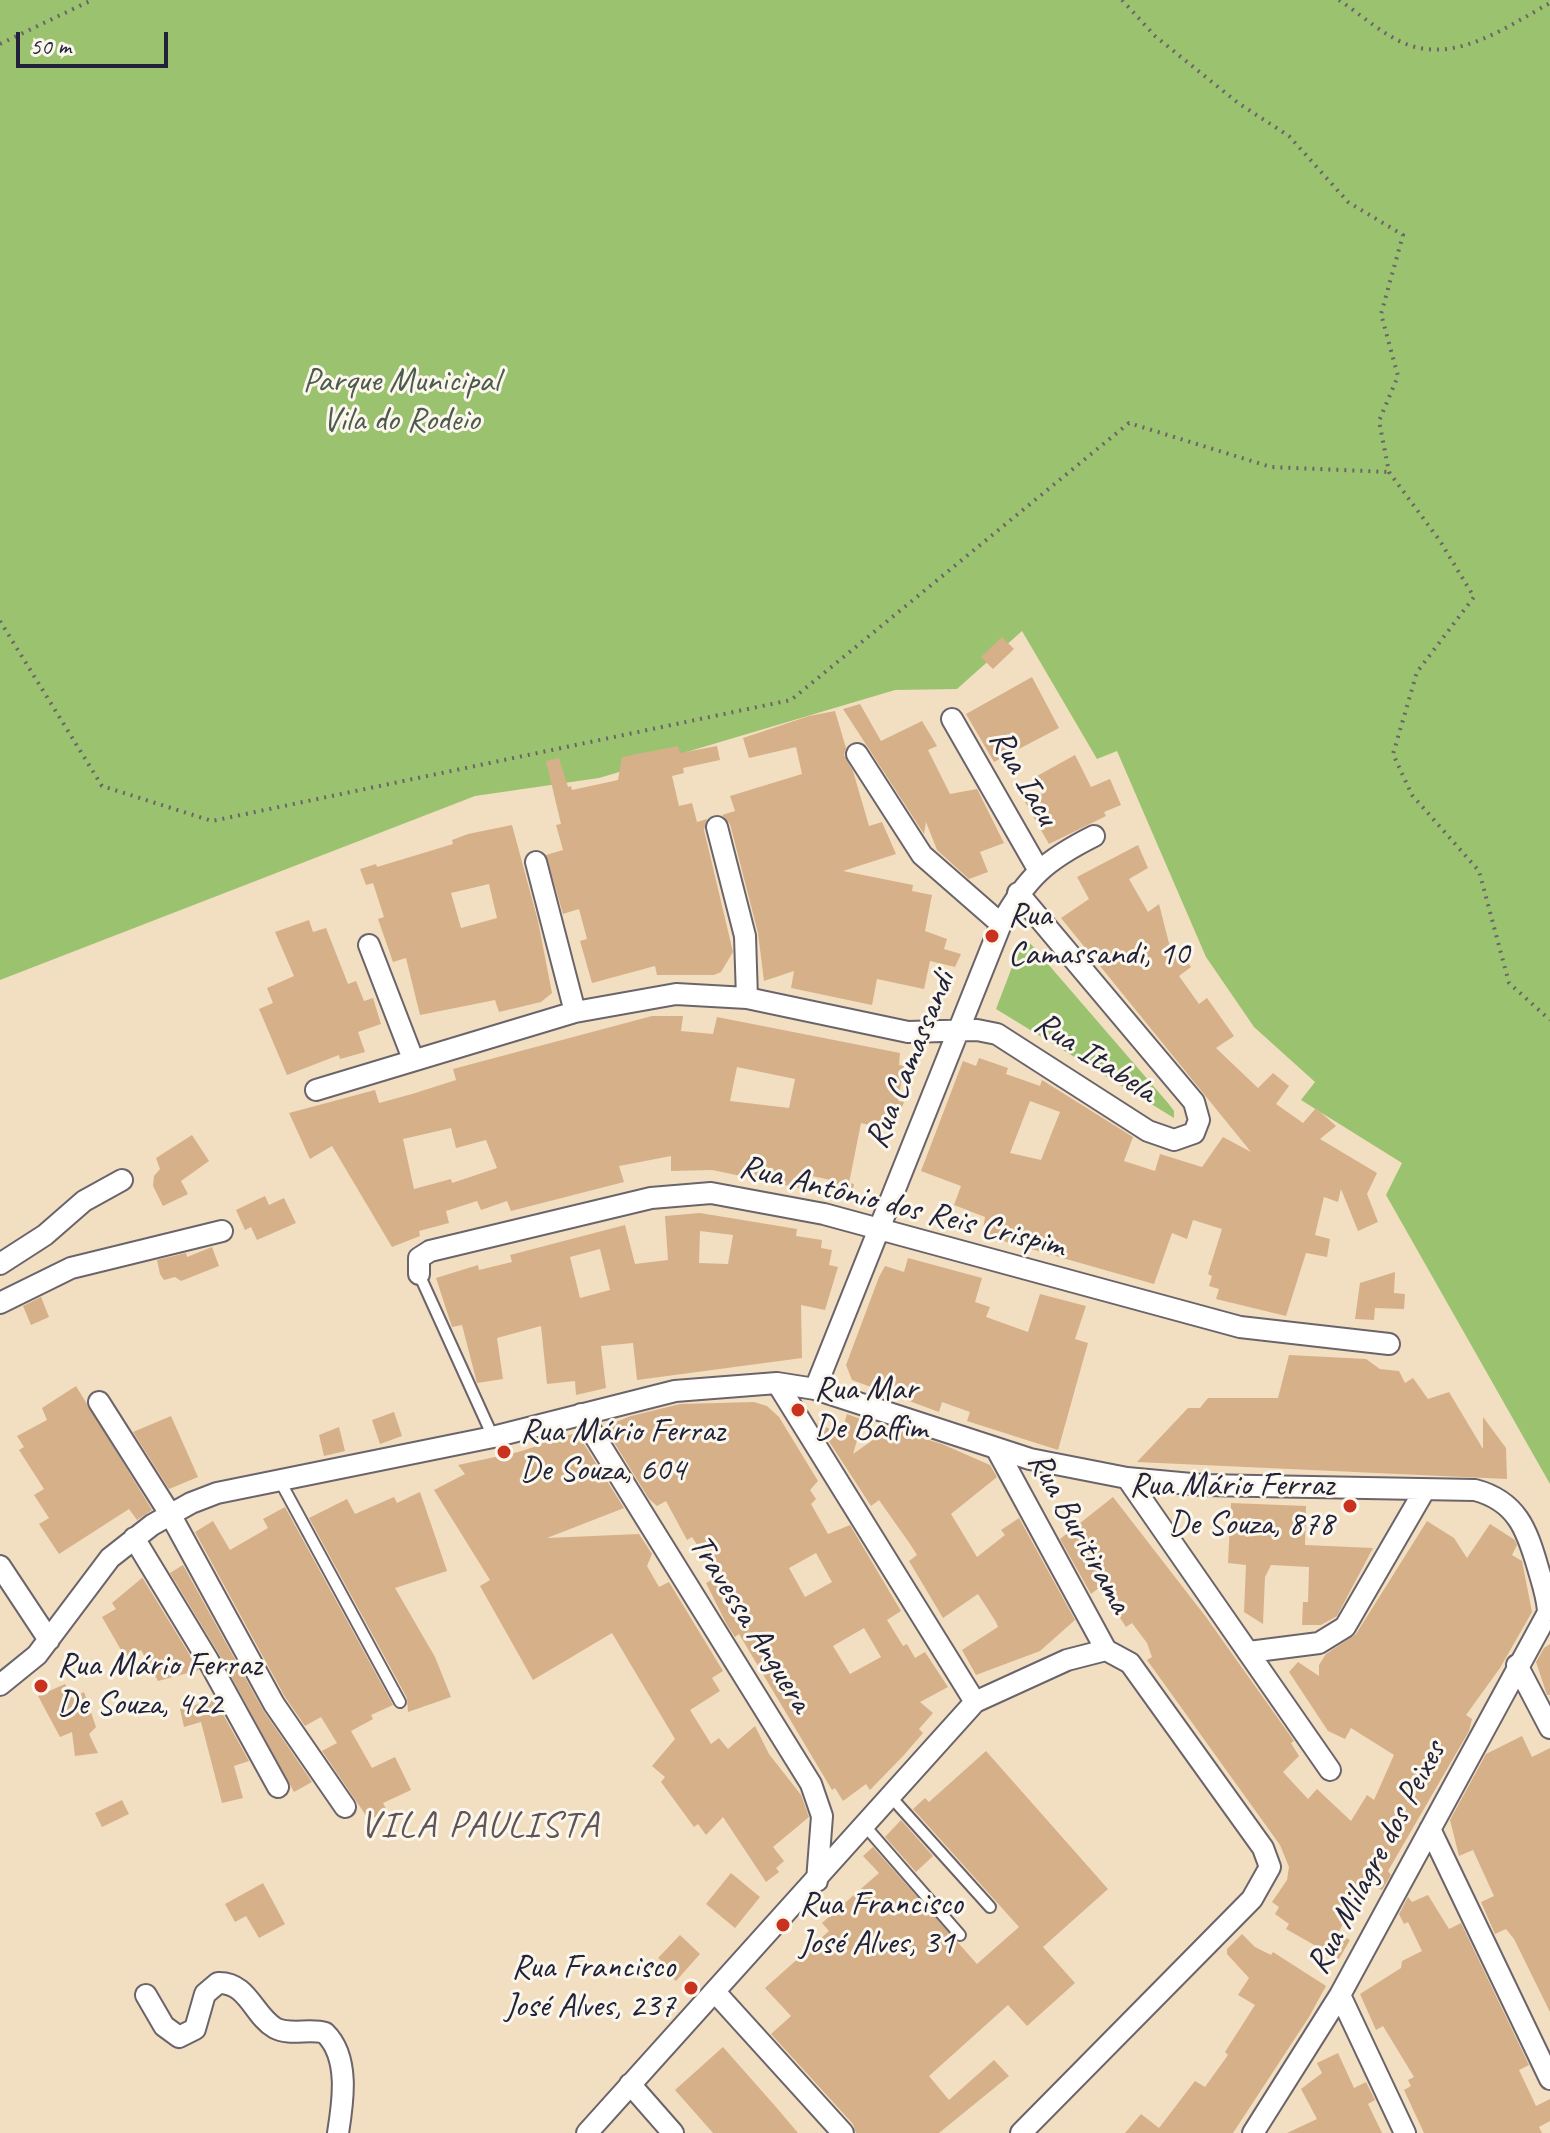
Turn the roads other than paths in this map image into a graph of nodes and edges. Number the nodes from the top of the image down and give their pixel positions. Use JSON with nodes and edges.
{"nodes":[{"id":1,"x":952,"y":719,"type":"dead end"},
{"id":2,"x":857,"y":754,"type":"dead end"},
{"id":3,"x":717,"y":827,"type":"dead end"},
{"id":4,"x":1094,"y":836,"type":"dead end"},
{"id":5,"x":536,"y":862,"type":"dead end"},
{"id":6,"x":1038,"y":869,"type":"junction"},
{"id":7,"x":1018,"y":893,"type":"junction"},
{"id":8,"x":1001,"y":924,"type":"junction"},
{"id":9,"x":369,"y":945,"type":"dead end"},
{"id":10,"x":747,"y":998,"type":"junction"},
{"id":11,"x":575,"y":1012,"type":"junction"},
{"id":12,"x":958,"y":1030,"type":"junction"},
{"id":13,"x":413,"y":1059,"type":"junction"},
{"id":14,"x":316,"y":1090,"type":"dead end"},
{"id":15,"x":122,"y":1180,"type":"dead end"},
{"id":16,"x":878,"y":1228,"type":"junction"},
{"id":17,"x":222,"y":1231,"type":"dead end"},
{"id":18,"x":0,"y":1264,"type":"edge"},
{"id":19,"x":419,"y":1274,"type":"joint"},
{"id":20,"x":0,"y":1303,"type":"edge"},
{"id":21,"x":1389,"y":1344,"type":"dead end"},
{"id":22,"x":777,"y":1383,"type":"junction"},
{"id":23,"x":815,"y":1389,"type":"junction"},
{"id":24,"x":99,"y":1402,"type":"dead end"},
{"id":25,"x":581,"y":1414,"type":"junction"},
{"id":26,"x":493,"y":1437,"type":"junction"},
{"id":27,"x":996,"y":1448,"type":"junction"},
{"id":28,"x":1127,"y":1478,"type":"junction"},
{"id":29,"x":279,"y":1479,"type":"junction"},
{"id":30,"x":1424,"y":1491,"type":"junction"},
{"id":31,"x":170,"y":1514,"type":"junction"},
{"id":32,"x":134,"y":1538,"type":"junction"},
{"id":33,"x":0,"y":1566,"type":"edge"},
{"id":34,"x":1549,"y":1610,"type":"edge"},
{"id":35,"x":49,"y":1640,"type":"junction"},
{"id":36,"x":1106,"y":1650,"type":"junction"},
{"id":37,"x":1249,"y":1652,"type":"junction"},
{"id":38,"x":1517,"y":1665,"type":"junction"},
{"id":39,"x":0,"y":1685,"type":"edge"},
{"id":40,"x":400,"y":1702,"type":"dead end"},
{"id":41,"x":975,"y":1702,"type":"junction"},
{"id":42,"x":1550,"y":1728,"type":"edge"},
{"id":43,"x":1330,"y":1770,"type":"dead end"},
{"id":44,"x":278,"y":1787,"type":"dead end"},
{"id":45,"x":891,"y":1797,"type":"junction"},
{"id":46,"x":345,"y":1807,"type":"dead end"},
{"id":47,"x":865,"y":1826,"type":"junction"},
{"id":48,"x":1430,"y":1829,"type":"junction"},
{"id":49,"x":817,"y":1881,"type":"junction"},
{"id":50,"x":990,"y":1907,"type":"dead end"},
{"id":51,"x":960,"y":1935,"type":"dead end"},
{"id":52,"x":715,"y":1992,"type":"junction"},
{"id":53,"x":146,"y":1995,"type":"dead end"},
{"id":54,"x":1340,"y":1995,"type":"junction"},
{"id":55,"x":1550,"y":2079,"type":"edge"},
{"id":56,"x":630,"y":2084,"type":"junction"},
{"id":57,"x":338,"y":2133,"type":"edge"},
{"id":58,"x":587,"y":2133,"type":"edge"},
{"id":59,"x":673,"y":2133,"type":"edge"},
{"id":60,"x":843,"y":2133,"type":"edge"},
{"id":61,"x":1021,"y":2133,"type":"edge"},
{"id":62,"x":1253,"y":2133,"type":"edge"},
{"id":63,"x":1405,"y":2133,"type":"edge"}],
"edges":[{"from":1,"to":6,"type":"street","name":"Rua Iacu"},
{"from":2,"to":8,"type":"street"},
{"from":3,"to":10,"type":"street"},
{"from":4,"to":6,"type":"street","name":"Rua Camassandi"},
{"from":5,"to":11,"type":"street"},
{"from":6,"to":7,"type":"street","name":"Rua Camassandi"},
{"from":7,"to":8,"type":"street","name":"Rua Camassandi"},
{"from":7,"to":12,"type":"street","name":"Rua Itabela"},
{"from":8,"to":12,"type":"street","name":"Rua Camassandi"},
{"from":9,"to":13,"type":"street"},
{"from":10,"to":11,"type":"street","name":"Rua Itabela"},
{"from":10,"to":12,"type":"street","name":"Rua Itabela"},
{"from":11,"to":13,"type":"street","name":"Rua Itabela"},
{"from":12,"to":16,"type":"street","name":"Rua Camassandi"},
{"from":13,"to":14,"type":"street","name":"Rua Itabela"},
{"from":15,"to":18,"type":"street"},
{"from":16,"to":19,"type":"street","name":"Rua Antônio dos Reis Crispim"},
{"from":16,"to":21,"type":"street","name":"Rua Antônio dos Reis Crispim"},
{"from":16,"to":23,"type":"street","name":"Rua Camassandi"},
{"from":17,"to":20,"type":"street"},
{"from":19,"to":26,"type":"lane"},
{"from":22,"to":23,"type":"street"},
{"from":22,"to":25,"type":"street"},
{"from":22,"to":41,"type":"street"},
{"from":23,"to":27,"type":"street"},
{"from":24,"to":31,"type":"street"},
{"from":25,"to":26,"type":"street"},
{"from":25,"to":49,"type":"street","name":"Travessa Anguera"},
{"from":26,"to":29,"type":"street"},
{"from":27,"to":28,"type":"street"},
{"from":27,"to":36,"type":"street","name":"Rua Buritirama"},
{"from":28,"to":30,"type":"street"},
{"from":28,"to":37,"type":"street"},
{"from":29,"to":31,"type":"street"},
{"from":29,"to":40,"type":"lane"},
{"from":30,"to":34,"type":"street"},
{"from":30,"to":37,"type":"street"},
{"from":31,"to":32,"type":"street"},
{"from":31,"to":46,"type":"street"},
{"from":32,"to":35,"type":"street"},
{"from":32,"to":44,"type":"street"},
{"from":33,"to":35,"type":"street"},
{"from":34,"to":38,"type":"street","name":"Rua Milagre dos Peixes"},
{"from":35,"to":39,"type":"street"},
{"from":36,"to":41,"type":"street"},
{"from":36,"to":61,"type":"street"},
{"from":37,"to":43,"type":"street"},
{"from":38,"to":42,"type":"street"},
{"from":38,"to":48,"type":"street","name":"Rua Milagre dos Peixes"},
{"from":41,"to":45,"type":"street"},
{"from":45,"to":47,"type":"street"},
{"from":45,"to":50,"type":"lane"},
{"from":47,"to":49,"type":"street"},
{"from":47,"to":51,"type":"lane"},
{"from":48,"to":54,"type":"street","name":"Rua Milagre dos Peixes"},
{"from":48,"to":55,"type":"street"},
{"from":49,"to":52,"type":"street"},
{"from":52,"to":56,"type":"street"},
{"from":52,"to":60,"type":"street"},
{"from":53,"to":57,"type":"street"},
{"from":54,"to":62,"type":"street","name":"Rua Milagre dos Peixes"},
{"from":54,"to":63,"type":"street"},
{"from":56,"to":58,"type":"street"},
{"from":56,"to":59,"type":"street"}]}
